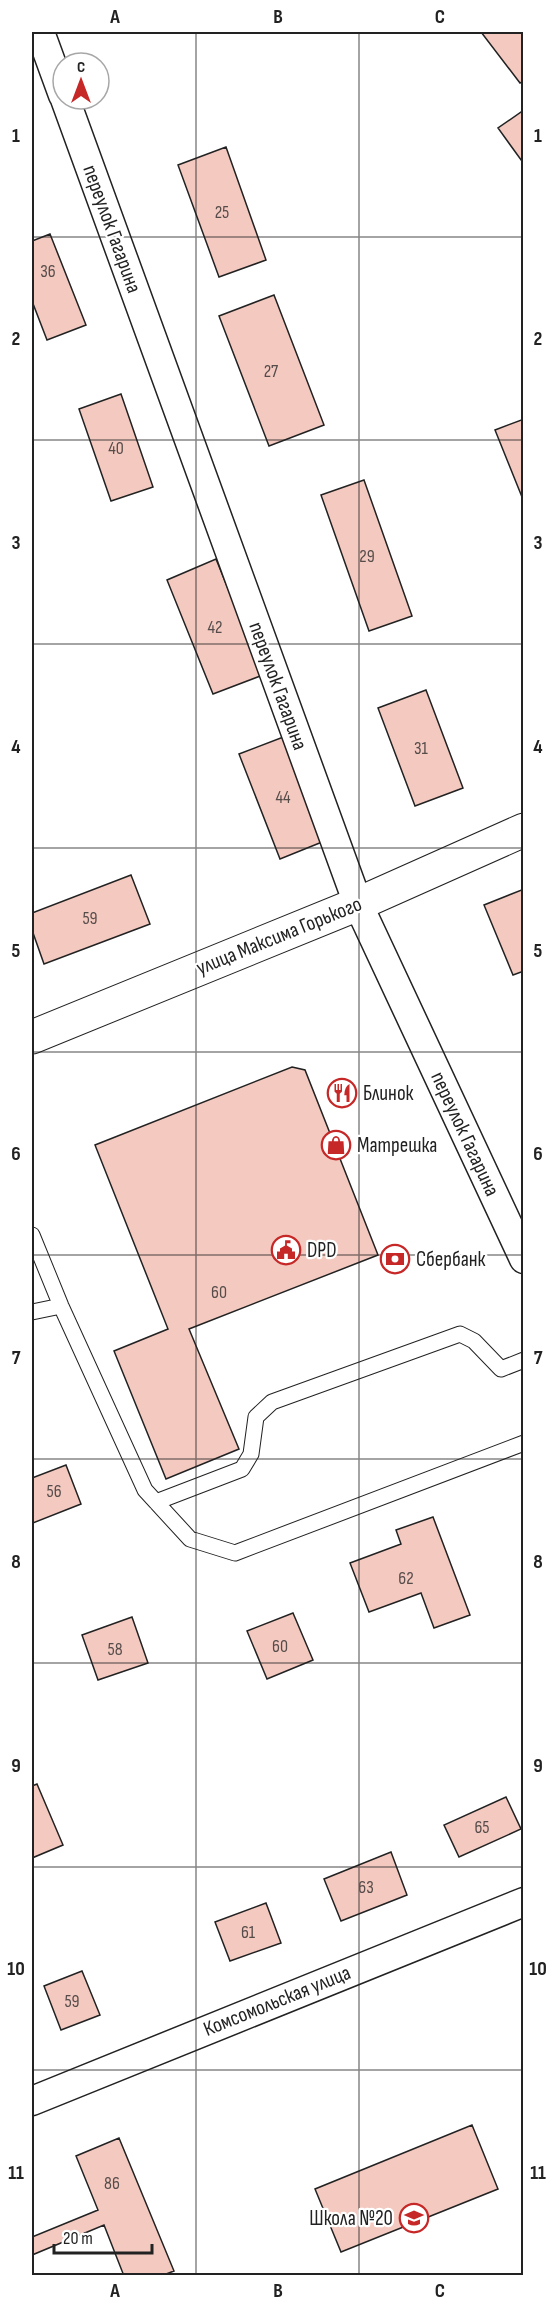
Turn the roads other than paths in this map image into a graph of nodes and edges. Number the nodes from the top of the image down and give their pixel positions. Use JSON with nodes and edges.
{"nodes":[{"id":1,"x":40,"y":32,"type":"edge"},
{"id":2,"x":51,"y":62,"type":"edge"},
{"id":3,"x":69,"y":111,"type":"edge"},
{"id":4,"x":524,"y":830,"type":"edge"},
{"id":5,"x":358,"y":904,"type":"junction"},
{"id":6,"x":32,"y":1037,"type":"edge"},
{"id":7,"x":32,"y":1234,"type":"edge"},
{"id":8,"x":524,"y":1259,"type":"edge"},
{"id":9,"x":61,"y":1306,"type":"junction"},
{"id":10,"x":32,"y":1312,"type":"edge"},
{"id":11,"x":524,"y":1360,"type":"edge"},
{"id":12,"x":524,"y":1443,"type":"edge"},
{"id":13,"x":156,"y":1502,"type":"junction"},
{"id":14,"x":524,"y":1902,"type":"edge"},
{"id":15,"x":32,"y":2101,"type":"edge"}],
"edges":[{"from":1,"to":2,"type":"street"},
{"from":3,"to":5,"type":"street","name":"переулок Гагарина"},
{"from":4,"to":5,"type":"main road","name":"улица Максима Горького"},
{"from":5,"to":6,"type":"main road","name":"улица Максима Горького"},
{"from":5,"to":8,"type":"street","name":"переулок Гагарина"},
{"from":7,"to":9,"type":"lane"},
{"from":9,"to":10,"type":"lane"},
{"from":9,"to":13,"type":"lane"},
{"from":11,"to":13,"type":"lane"},
{"from":12,"to":13,"type":"lane"},
{"from":14,"to":15,"type":"street","name":"Комсомольская улица"}]}
